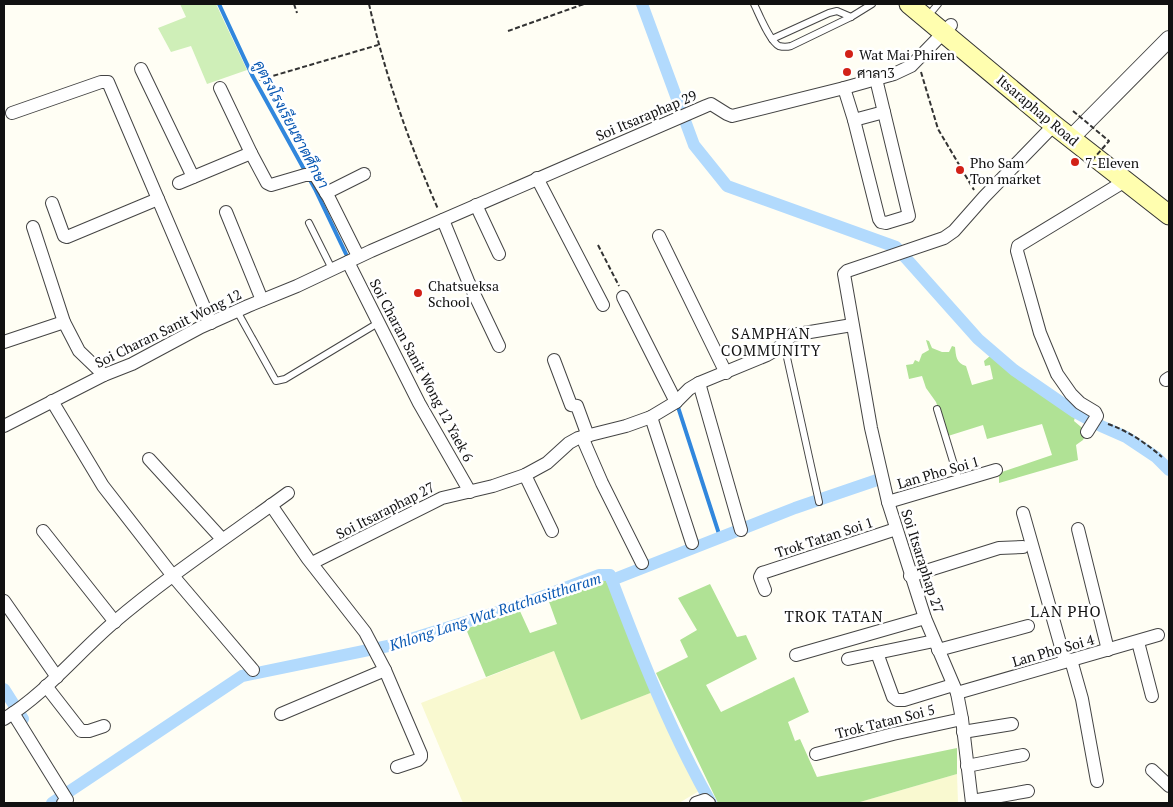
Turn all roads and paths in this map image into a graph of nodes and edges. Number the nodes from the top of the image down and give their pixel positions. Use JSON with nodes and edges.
{"nodes":[{"id":1,"x":294,"y":4,"type":"edge"},
{"id":2,"x":368,"y":4,"type":"edge"},
{"id":3,"x":584,"y":4,"type":"edge"},
{"id":4,"x":754,"y":4,"type":"edge"},
{"id":5,"x":872,"y":4,"type":"edge"},
{"id":6,"x":909,"y":4,"type":"edge"},
{"id":7,"x":932,"y":6,"type":"edge"},
{"id":8,"x":297,"y":13,"type":"dead end"},
{"id":9,"x":851,"y":18,"type":"junction"},
{"id":10,"x":948,"y":29,"type":"junction"},
{"id":11,"x":508,"y":31,"type":"dead end"},
{"id":12,"x":772,"y":39,"type":"junction"},
{"id":13,"x":1169,"y":40,"type":"edge"},
{"id":14,"x":378,"y":45,"type":"junction"},
{"id":15,"x":917,"y":60,"type":"junction"},
{"id":16,"x":141,"y":69,"type":"dead end"},
{"id":17,"x":876,"y":79,"type":"junction"},
{"id":18,"x":259,"y":80,"type":"dead end"},
{"id":19,"x":220,"y":88,"type":"dead end"},
{"id":20,"x":844,"y":88,"type":"junction"},
{"id":21,"x":1073,"y":110,"type":"dead end"},
{"id":22,"x":884,"y":112,"type":"junction"},
{"id":23,"x":12,"y":113,"type":"dead end"},
{"id":24,"x":854,"y":120,"type":"junction"},
{"id":25,"x":1054,"y":125,"type":"junction"},
{"id":26,"x":1075,"y":133,"type":"junction"},
{"id":27,"x":251,"y":153,"type":"junction"},
{"id":28,"x":1089,"y":164,"type":"dead end"},
{"id":29,"x":364,"y":174,"type":"dead end"},
{"id":30,"x":194,"y":177,"type":"junction"},
{"id":31,"x":538,"y":178,"type":"junction"},
{"id":32,"x":1126,"y":181,"type":"junction"},
{"id":33,"x":180,"y":183,"type":"dead end"},
{"id":34,"x":326,"y":193,"type":"junction"},
{"id":35,"x":158,"y":199,"type":"junction"},
{"id":36,"x":980,"y":200,"type":"junction"},
{"id":37,"x":52,"y":203,"type":"dead end"},
{"id":38,"x":1169,"y":203,"type":"edge"},
{"id":39,"x":476,"y":205,"type":"junction"},
{"id":40,"x":226,"y":212,"type":"dead end"},
{"id":41,"x":1169,"y":215,"type":"edge"},
{"id":42,"x":443,"y":220,"type":"junction"},
{"id":43,"x":309,"y":223,"type":"dead end"},
{"id":44,"x":32,"y":227,"type":"dead end"},
{"id":45,"x":659,"y":236,"type":"dead end"},
{"id":46,"x":598,"y":245,"type":"dead end"},
{"id":47,"x":499,"y":254,"type":"dead end"},
{"id":48,"x":353,"y":259,"type":"junction"},
{"id":49,"x":332,"y":269,"type":"junction"},
{"id":50,"x":623,"y":297,"type":"joint"},
{"id":51,"x":262,"y":300,"type":"junction"},
{"id":52,"x":604,"y":305,"type":"dead end"},
{"id":53,"x":237,"y":311,"type":"junction"},
{"id":54,"x":64,"y":322,"type":"junction"},
{"id":55,"x":378,"y":322,"type":"junction"},
{"id":56,"x":211,"y":323,"type":"junction"},
{"id":57,"x":852,"y":325,"type":"junction"},
{"id":58,"x":4,"y":342,"type":"edge"},
{"id":59,"x":784,"y":344,"type":"junction"},
{"id":60,"x":498,"y":346,"type":"dead end"},
{"id":61,"x":554,"y":360,"type":"dead end"},
{"id":62,"x":726,"y":373,"type":"junction"},
{"id":63,"x":104,"y":375,"type":"junction"},
{"id":64,"x":699,"y":383,"type":"junction"},
{"id":65,"x":52,"y":401,"type":"junction"},
{"id":66,"x":676,"y":402,"type":"junction"},
{"id":67,"x":937,"y":410,"type":"dead end"},
{"id":68,"x":1096,"y":416,"type":"junction"},
{"id":69,"x":651,"y":417,"type":"junction"},
{"id":70,"x":4,"y":426,"type":"edge"},
{"id":71,"x":1087,"y":432,"type":"dead end"},
{"id":72,"x":585,"y":437,"type":"junction"},
{"id":73,"x":1162,"y":457,"type":"dead end"},
{"id":74,"x":149,"y":459,"type":"dead end"},
{"id":75,"x":996,"y":470,"type":"dead end"},
{"id":76,"x":525,"y":475,"type":"junction"},
{"id":77,"x":959,"y":482,"type":"junction"},
{"id":78,"x":470,"y":492,"type":"junction"},
{"id":79,"x":288,"y":493,"type":"dead end"},
{"id":80,"x":819,"y":502,"type":"dead end"},
{"id":81,"x":888,"y":502,"type":"junction"},
{"id":82,"x":271,"y":505,"type":"junction"},
{"id":83,"x":1023,"y":513,"type":"dead end"},
{"id":84,"x":896,"y":529,"type":"junction"},
{"id":85,"x":741,"y":530,"type":"dead end"},
{"id":86,"x":1078,"y":530,"type":"dead end"},
{"id":87,"x":43,"y":531,"type":"dead end"},
{"id":88,"x":552,"y":531,"type":"dead end"},
{"id":89,"x":222,"y":539,"type":"junction"},
{"id":90,"x":692,"y":542,"type":"dead end"},
{"id":91,"x":1023,"y":548,"type":"dead end"},
{"id":92,"x":312,"y":563,"type":"junction"},
{"id":93,"x":642,"y":563,"type":"dead end"},
{"id":94,"x":173,"y":576,"type":"junction"},
{"id":95,"x":910,"y":576,"type":"junction"},
{"id":96,"x":765,"y":590,"type":"dead end"},
{"id":97,"x":4,"y":601,"type":"edge"},
{"id":98,"x":925,"y":618,"type":"junction"},
{"id":99,"x":115,"y":622,"type":"junction"},
{"id":100,"x":1028,"y":626,"type":"dead end"},
{"id":101,"x":1158,"y":635,"type":"dead end"},
{"id":102,"x":1138,"y":642,"type":"junction"},
{"id":103,"x":936,"y":645,"type":"junction"},
{"id":104,"x":1108,"y":650,"type":"junction"},
{"id":105,"x":877,"y":653,"type":"junction"},
{"id":106,"x":796,"y":655,"type":"dead end"},
{"id":107,"x":848,"y":659,"type":"dead end"},
{"id":108,"x":1068,"y":660,"type":"junction"},
{"id":109,"x":382,"y":664,"type":"junction"},
{"id":110,"x":253,"y":670,"type":"dead end"},
{"id":111,"x":57,"y":677,"type":"junction"},
{"id":112,"x":46,"y":686,"type":"junction"},
{"id":113,"x":955,"y":689,"type":"junction"},
{"id":114,"x":1152,"y":696,"type":"dead end"},
{"id":115,"x":12,"y":713,"type":"edge"},
{"id":116,"x":281,"y":714,"type":"dead end"},
{"id":117,"x":1012,"y":724,"type":"dead end"},
{"id":118,"x":963,"y":725,"type":"junction"},
{"id":119,"x":104,"y":726,"type":"dead end"},
{"id":120,"x":816,"y":754,"type":"dead end"},
{"id":121,"x":1024,"y":755,"type":"dead end"},
{"id":122,"x":968,"y":766,"type":"junction"},
{"id":123,"x":397,"y":767,"type":"dead end"},
{"id":124,"x":1152,"y":770,"type":"dead end"},
{"id":125,"x":1097,"y":781,"type":"dead end"},
{"id":126,"x":1169,"y":786,"type":"edge"},
{"id":127,"x":1028,"y":791,"type":"dead end"},
{"id":128,"x":63,"y":797,"type":"edge"},
{"id":129,"x":972,"y":802,"type":"edge"},
{"id":130,"x":696,"y":803,"type":"edge"},
{"id":131,"x":709,"y":803,"type":"edge"}],
"edges":[{"from":1,"to":8,"type":"path"},
{"from":2,"to":14,"type":"path"},
{"from":3,"to":11,"type":"path"},
{"from":4,"to":12,"type":"lane"},
{"from":5,"to":9,"type":"lane"},
{"from":6,"to":10,"type":"main road","name":"Itsaraphap Road"},
{"from":7,"to":10,"type":"main road"},
{"from":9,"to":12,"type":"lane"},
{"from":9,"to":12,"type":"lane"},
{"from":10,"to":15,"type":"street","name":"Soi Itsaraphap 29"},
{"from":10,"to":25,"type":"main road","name":"Itsaraphap Road"},
{"from":10,"to":26,"type":"main road"},
{"from":13,"to":26,"type":"street"},
{"from":14,"to":18,"type":"path"},
{"from":14,"to":42,"type":"path"},
{"from":15,"to":17,"type":"street","name":"Soi Itsaraphap 29"},
{"from":15,"to":36,"type":"path"},
{"from":16,"to":30,"type":"street"},
{"from":17,"to":20,"type":"street","name":"Soi Itsaraphap 29"},
{"from":17,"to":22,"type":"street"},
{"from":19,"to":27,"type":"street"},
{"from":20,"to":24,"type":"street"},
{"from":20,"to":31,"type":"street","name":"Soi Itsaraphap 29"},
{"from":21,"to":28,"type":"path","bridge":true},
{"from":22,"to":24,"type":"street"},
{"from":22,"to":24,"type":"street"},
{"from":23,"to":35,"type":"street"},
{"from":25,"to":26,"type":"main road","name":"Itsaraphap Road"},
{"from":25,"to":36,"type":"street","name":"Soi Itsaraphap 27"},
{"from":26,"to":32,"type":"main road","name":"Itsaraphap Road"},
{"from":26,"to":38,"type":"main road"},
{"from":27,"to":30,"type":"street"},
{"from":27,"to":34,"type":"street","name":"Soi Charan Sanit Wong 12 Yaek 6"},
{"from":29,"to":34,"type":"street"},
{"from":30,"to":33,"type":"street"},
{"from":31,"to":39,"type":"street","name":"Soi Itsaraphap 29"},
{"from":31,"to":52,"type":"street"},
{"from":32,"to":41,"type":"main road","name":"Itsaraphap Road"},
{"from":32,"to":68,"type":"street"},
{"from":34,"to":48,"type":"street","name":"Soi Charan Sanit Wong 12 Yaek 6"},
{"from":35,"to":37,"type":"street"},
{"from":35,"to":56,"type":"street"},
{"from":36,"to":57,"type":"street","name":"Soi Itsaraphap 27"},
{"from":39,"to":42,"type":"street","name":"Soi Itsaraphap 29"},
{"from":39,"to":47,"type":"street"},
{"from":40,"to":51,"type":"street"},
{"from":42,"to":48,"type":"street","name":"Soi Itsaraphap 29"},
{"from":42,"to":60,"type":"street"},
{"from":43,"to":49,"type":"lane"},
{"from":44,"to":54,"type":"street"},
{"from":45,"to":62,"type":"street"},
{"from":46,"to":50,"type":"path"},
{"from":48,"to":49,"type":"street","name":"Soi Charan Sanit Wong 12"},
{"from":48,"to":55,"type":"street","name":"Soi Charan Sanit Wong 12 Yaek 6"},
{"from":49,"to":51,"type":"street","name":"Soi Charan Sanit Wong 12"},
{"from":50,"to":66,"type":"street"},
{"from":51,"to":53,"type":"street","name":"Soi Charan Sanit Wong 12"},
{"from":53,"to":55,"type":"lane"},
{"from":53,"to":56,"type":"street","name":"Soi Charan Sanit Wong 12"},
{"from":54,"to":58,"type":"street"},
{"from":54,"to":63,"type":"street"},
{"from":55,"to":78,"type":"street","name":"Soi Charan Sanit Wong 12 Yaek 6"},
{"from":56,"to":63,"type":"street","name":"Soi Charan Sanit Wong 12"},
{"from":57,"to":59,"type":"street","name":"Soi Itsaraphap 27"},
{"from":57,"to":81,"type":"street","name":"Soi Itsaraphap 27"},
{"from":59,"to":62,"type":"street","name":"Soi Itsaraphap 27"},
{"from":59,"to":80,"type":"lane"},
{"from":61,"to":72,"type":"street"},
{"from":62,"to":64,"type":"street","name":"Soi Itsaraphap 27"},
{"from":63,"to":65,"type":"street","name":"Soi Charan Sanit Wong 12"},
{"from":64,"to":66,"type":"street","name":"Soi Itsaraphap 27"},
{"from":64,"to":85,"type":"street"},
{"from":65,"to":70,"type":"street","name":"Soi Charan Sanit Wong 12"},
{"from":65,"to":94,"type":"street"},
{"from":66,"to":69,"type":"street","name":"Soi Itsaraphap 27"},
{"from":67,"to":77,"type":"lane"},
{"from":68,"to":71,"type":"street"},
{"from":68,"to":73,"type":"path"},
{"from":69,"to":72,"type":"street","name":"Soi Itsaraphap 27"},
{"from":69,"to":90,"type":"street"},
{"from":72,"to":76,"type":"street","name":"Soi Itsaraphap 27"},
{"from":72,"to":93,"type":"street"},
{"from":74,"to":89,"type":"street"},
{"from":75,"to":77,"type":"street","name":"Lan Pho Soi 1"},
{"from":76,"to":78,"type":"street","name":"Soi Itsaraphap 27"},
{"from":76,"to":88,"type":"street"},
{"from":77,"to":81,"type":"street","name":"Lan Pho Soi 1"},
{"from":78,"to":92,"type":"street","name":"Soi Itsaraphap 27"},
{"from":79,"to":82,"type":"street"},
{"from":81,"to":84,"type":"street","name":"Soi Itsaraphap 27"},
{"from":82,"to":89,"type":"street"},
{"from":82,"to":92,"type":"street"},
{"from":83,"to":108,"type":"street"},
{"from":84,"to":95,"type":"street","name":"Soi Itsaraphap 27"},
{"from":84,"to":96,"type":"street","name":"Trok Tatan Soi 1"},
{"from":86,"to":104,"type":"street"},
{"from":87,"to":99,"type":"street"},
{"from":89,"to":94,"type":"street"},
{"from":91,"to":95,"type":"street"},
{"from":92,"to":109,"type":"street"},
{"from":94,"to":99,"type":"street"},
{"from":94,"to":110,"type":"street"},
{"from":95,"to":98,"type":"street","name":"Soi Itsaraphap 27"},
{"from":97,"to":111,"type":"street"},
{"from":98,"to":103,"type":"street","name":"Soi Itsaraphap 27"},
{"from":98,"to":106,"type":"street"},
{"from":99,"to":111,"type":"street"},
{"from":100,"to":103,"type":"street"},
{"from":101,"to":102,"type":"street","name":"Lan Pho Soi 4"},
{"from":102,"to":104,"type":"street","name":"Lan Pho Soi 4"},
{"from":102,"to":114,"type":"street"},
{"from":103,"to":105,"type":"street"},
{"from":103,"to":113,"type":"street","name":"Soi Itsaraphap 27"},
{"from":104,"to":108,"type":"street","name":"Lan Pho Soi 4"},
{"from":105,"to":107,"type":"street"},
{"from":105,"to":113,"type":"street","name":"Lan Pho Soi 4"},
{"from":108,"to":113,"type":"street","name":"Lan Pho Soi 4"},
{"from":108,"to":125,"type":"street"},
{"from":109,"to":116,"type":"street"},
{"from":109,"to":123,"type":"street"},
{"from":111,"to":112,"type":"street"},
{"from":112,"to":115,"type":"street"},
{"from":112,"to":119,"type":"street"},
{"from":113,"to":118,"type":"street","name":"Soi Itsaraphap 27"},
{"from":115,"to":128,"type":"street"},
{"from":117,"to":118,"type":"street","name":"Trok Tatan Soi 5"},
{"from":118,"to":120,"type":"street","name":"Trok Tatan Soi 5"},
{"from":118,"to":122,"type":"street","name":"Soi Itsaraphap 27"},
{"from":121,"to":122,"type":"street"},
{"from":122,"to":129,"type":"street","name":"Soi Itsaraphap 27"},
{"from":124,"to":126,"type":"street"},
{"from":127,"to":129,"type":"street"},
{"from":130,"to":131,"type":"street"}]}
